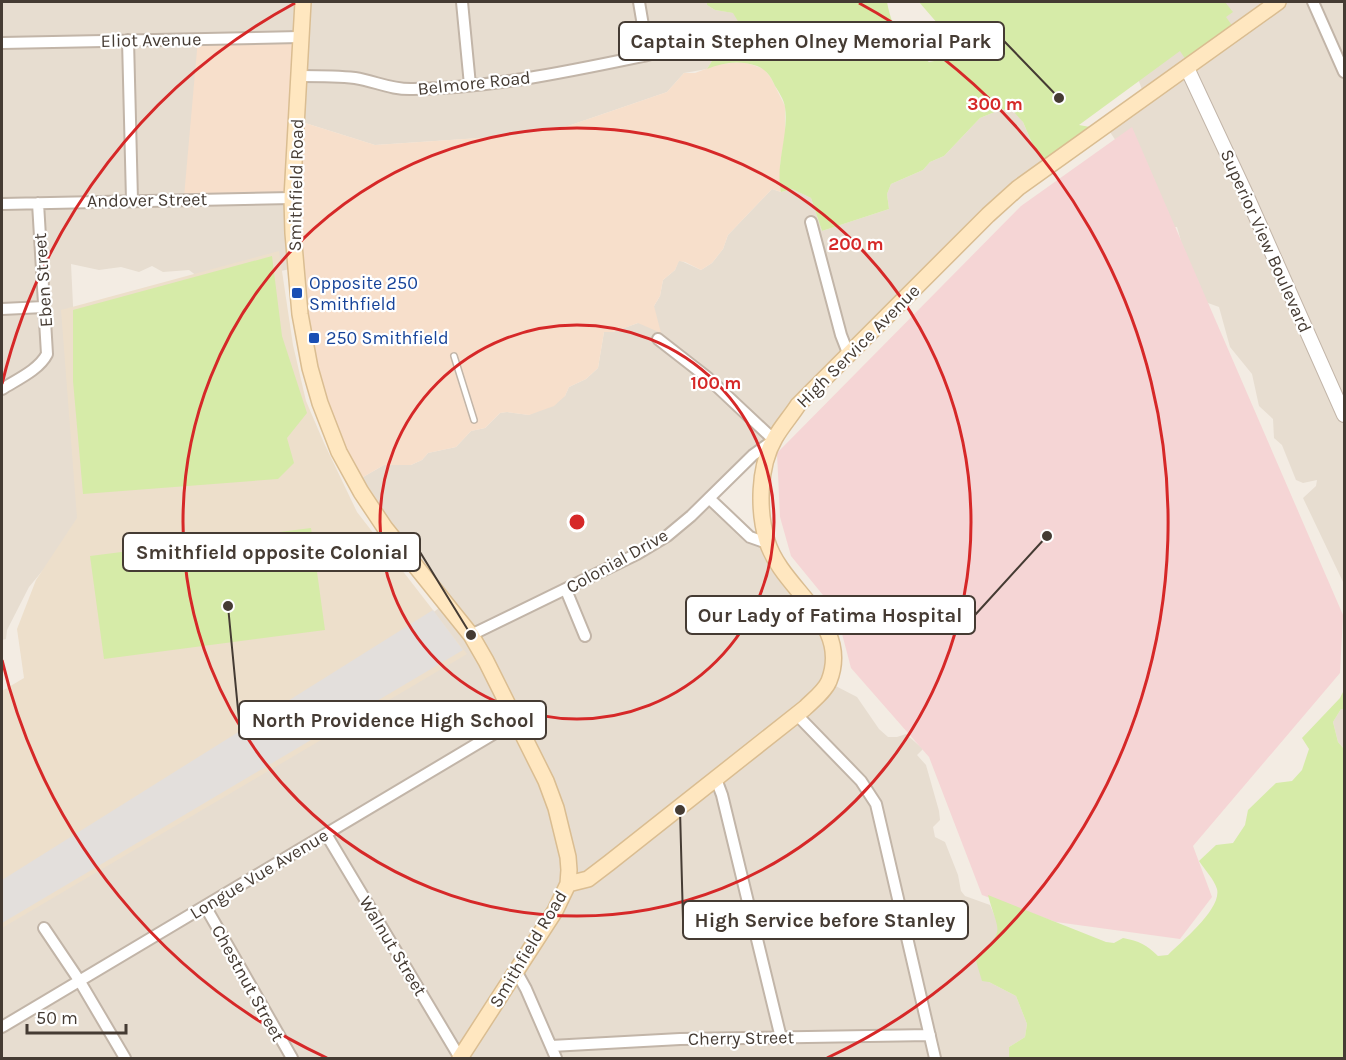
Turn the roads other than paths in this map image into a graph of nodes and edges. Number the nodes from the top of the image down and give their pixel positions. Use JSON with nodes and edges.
{"nodes":[{"id":1,"x":303,"y":2,"type":"edge"},
{"id":2,"x":462,"y":2,"type":"edge"},
{"id":3,"x":639,"y":2,"type":"edge"},
{"id":4,"x":1278,"y":2,"type":"edge"},
{"id":5,"x":1312,"y":2,"type":"edge"},
{"id":6,"x":300,"y":37,"type":"junction"},
{"id":7,"x":128,"y":40,"type":"junction"},
{"id":8,"x":2,"y":44,"type":"edge"},
{"id":9,"x":1187,"y":68,"type":"junction"},
{"id":10,"x":1344,"y":72,"type":"edge"},
{"id":11,"x":300,"y":76,"type":"junction"},
{"id":12,"x":470,"y":86,"type":"junction"},
{"id":13,"x":292,"y":198,"type":"junction"},
{"id":14,"x":132,"y":200,"type":"junction"},
{"id":15,"x":38,"y":203,"type":"junction"},
{"id":16,"x":2,"y":204,"type":"edge"},
{"id":17,"x":811,"y":222,"type":"dead end"},
{"id":18,"x":44,"y":307,"type":"junction"},
{"id":19,"x":2,"y":309,"type":"edge"},
{"id":20,"x":658,"y":339,"type":"dead end"},
{"id":21,"x":848,"y":353,"type":"junction"},
{"id":22,"x":454,"y":356,"type":"dead end"},
{"id":23,"x":2,"y":389,"type":"edge"},
{"id":24,"x":1344,"y":415,"type":"edge"},
{"id":25,"x":474,"y":420,"type":"dead end"},
{"id":26,"x":774,"y":440,"type":"junction"},
{"id":27,"x":710,"y":499,"type":"junction"},
{"id":28,"x":767,"y":543,"type":"junction"},
{"id":29,"x":566,"y":590,"type":"junction"},
{"id":30,"x":471,"y":635,"type":"junction"},
{"id":31,"x":585,"y":636,"type":"dead end"},
{"id":32,"x":797,"y":715,"type":"junction"},
{"id":33,"x":517,"y":720,"type":"junction"},
{"id":34,"x":716,"y":779,"type":"junction"},
{"id":35,"x":326,"y":834,"type":"junction"},
{"id":36,"x":568,"y":884,"type":"junction"},
{"id":37,"x":206,"y":906,"type":"junction"},
{"id":38,"x":44,"y":928,"type":"dead end"},
{"id":39,"x":516,"y":971,"type":"junction"},
{"id":40,"x":79,"y":980,"type":"junction"},
{"id":41,"x":2,"y":1027,"type":"edge"},
{"id":42,"x":930,"y":1035,"type":"junction"},
{"id":43,"x":781,"y":1038,"type":"junction"},
{"id":44,"x":551,"y":1046,"type":"junction"},
{"id":45,"x":460,"y":1058,"type":"edge"},
{"id":46,"x":125,"y":1059,"type":"edge"},
{"id":47,"x":292,"y":1059,"type":"edge"},
{"id":48,"x":556,"y":1059,"type":"edge"},
{"id":49,"x":935,"y":1059,"type":"edge"}],
"edges":[{"from":1,"to":6,"type":"main road","name":"Smithfield Road"},
{"from":2,"to":12,"type":"street"},
{"from":3,"to":12,"type":"street","name":"Belmore Road"},
{"from":4,"to":9,"type":"main road","name":"High Service Avenue"},
{"from":5,"to":10,"type":"street"},
{"from":6,"to":7,"type":"street","name":"Eliot Avenue"},
{"from":6,"to":11,"type":"main road","name":"Smithfield Road"},
{"from":7,"to":8,"type":"street","name":"Eliot Avenue"},
{"from":7,"to":14,"type":"street"},
{"from":9,"to":21,"type":"main road","name":"High Service Avenue"},
{"from":9,"to":24,"type":"street","name":"Superior View Boulevard"},
{"from":11,"to":12,"type":"street","name":"Belmore Road"},
{"from":11,"to":13,"type":"main road","name":"Smithfield Road"},
{"from":13,"to":14,"type":"street","name":"Andover Street"},
{"from":13,"to":30,"type":"main road","name":"Smithfield Road"},
{"from":14,"to":15,"type":"street","name":"Andover Street"},
{"from":15,"to":16,"type":"street","name":"Andover Street"},
{"from":15,"to":18,"type":"street","name":"Eben Street"},
{"from":17,"to":21,"type":"street"},
{"from":18,"to":19,"type":"street"},
{"from":18,"to":23,"type":"street","name":"Eben Street"},
{"from":20,"to":26,"type":"street"},
{"from":21,"to":26,"type":"main road","name":"High Service Avenue"},
{"from":22,"to":25,"type":"lane"},
{"from":26,"to":27,"type":"street","name":"Colonial Drive"},
{"from":26,"to":28,"type":"main road","name":"High Service Avenue"},
{"from":27,"to":28,"type":"street"},
{"from":27,"to":29,"type":"street","name":"Colonial Drive"},
{"from":28,"to":32,"type":"main road","name":"High Service Avenue"},
{"from":29,"to":30,"type":"street","name":"Colonial Drive"},
{"from":29,"to":31,"type":"street"},
{"from":30,"to":33,"type":"main road","name":"Smithfield Road"},
{"from":32,"to":34,"type":"main road","name":"High Service Avenue"},
{"from":32,"to":42,"type":"street"},
{"from":33,"to":35,"type":"street","name":"Longue Vue Avenue"},
{"from":33,"to":36,"type":"main road","name":"Smithfield Road"},
{"from":34,"to":36,"type":"main road","name":"High Service Avenue"},
{"from":34,"to":43,"type":"street"},
{"from":35,"to":37,"type":"street","name":"Longue Vue Avenue"},
{"from":35,"to":45,"type":"street","name":"Walnut Street"},
{"from":36,"to":39,"type":"main road","name":"Smithfield Road"},
{"from":37,"to":40,"type":"street","name":"Longue Vue Avenue"},
{"from":37,"to":47,"type":"street","name":"Chestnut Street"},
{"from":38,"to":40,"type":"street"},
{"from":39,"to":44,"type":"street"},
{"from":39,"to":45,"type":"main road","name":"Smithfield Road"},
{"from":40,"to":41,"type":"street","name":"Longue Vue Avenue"},
{"from":40,"to":46,"type":"street"},
{"from":42,"to":43,"type":"street","name":"Cherry Street"},
{"from":42,"to":49,"type":"street"},
{"from":43,"to":44,"type":"street","name":"Cherry Street"},
{"from":44,"to":48,"type":"street"}]}
